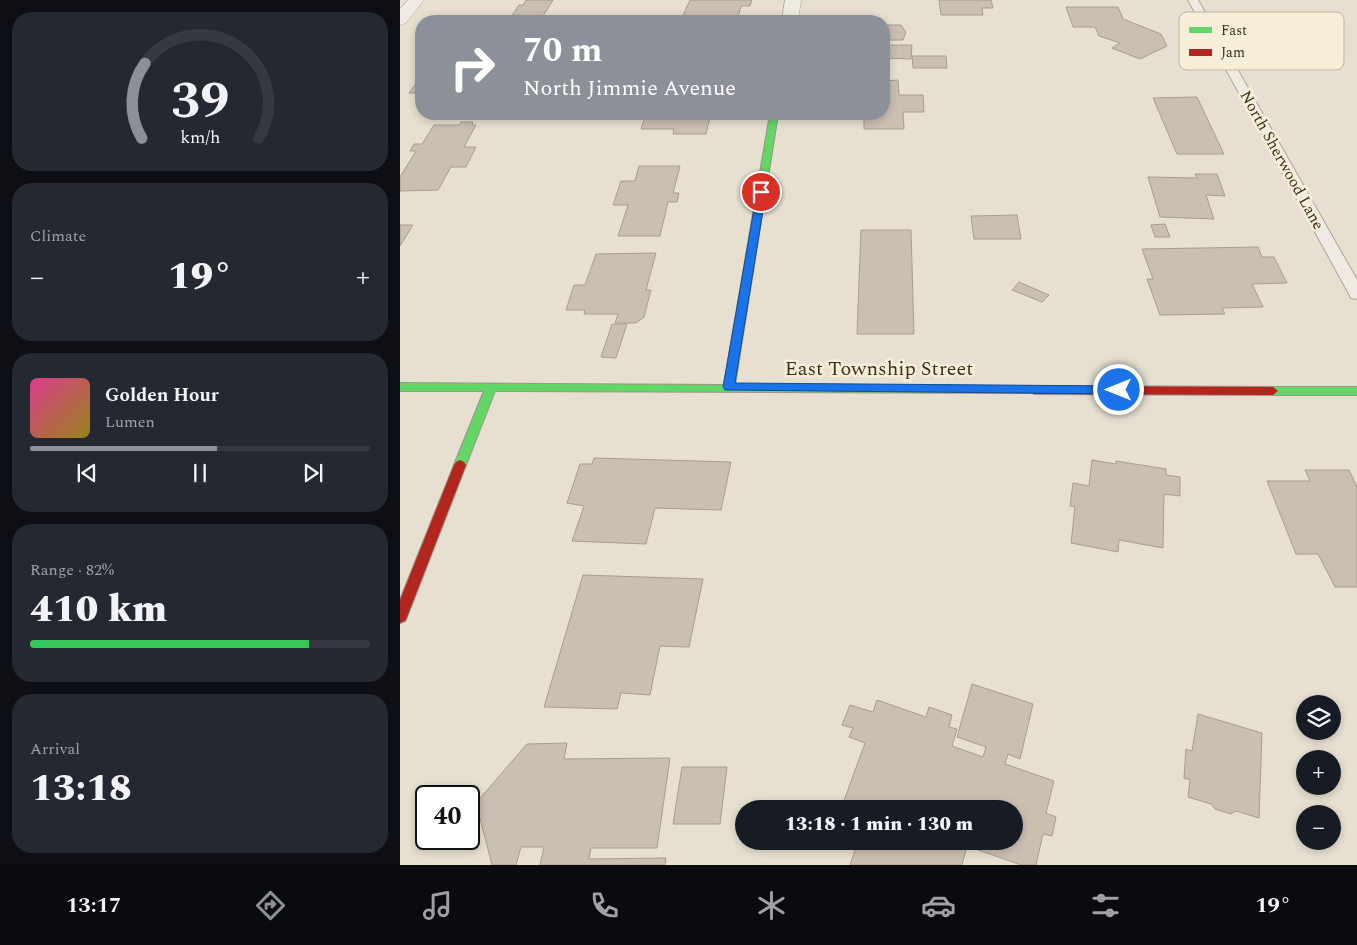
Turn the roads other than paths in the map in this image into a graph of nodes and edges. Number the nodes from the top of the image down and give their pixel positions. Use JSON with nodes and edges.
{"nodes":[{"id":1,"x":416,"y":0,"type":"edge"},
{"id":2,"x":793,"y":0,"type":"edge"},
{"id":3,"x":1193,"y":0,"type":"edge"},
{"id":4,"x":1200,"y":12,"type":"edge"},
{"id":5,"x":791,"y":15,"type":"edge"},
{"id":6,"x":400,"y":20,"type":"edge"},
{"id":7,"x":1232,"y":70,"type":"edge"},
{"id":8,"x":773,"y":120,"type":"edge"},
{"id":9,"x":1357,"y":294,"type":"edge"},
{"id":10,"x":400,"y":387,"type":"edge"},
{"id":11,"x":491,"y":387,"type":"junction"},
{"id":12,"x":729,"y":387,"type":"junction"},
{"id":13,"x":1357,"y":391,"type":"edge"},
{"id":14,"x":400,"y":617,"type":"edge"}],
"edges":[{"from":1,"to":6,"type":"street"},
{"from":2,"to":5,"type":"street"},
{"from":3,"to":4,"type":"lane","name":"North Sherwood Lane"},
{"from":7,"to":9,"type":"lane","name":"North Sherwood Lane"},
{"from":8,"to":12,"type":"street"},
{"from":10,"to":11,"type":"street","name":"East Township Street"},
{"from":11,"to":12,"type":"street","name":"East Township Street"},
{"from":11,"to":14,"type":"street"},
{"from":12,"to":13,"type":"street","name":"East Township Street"}]}
